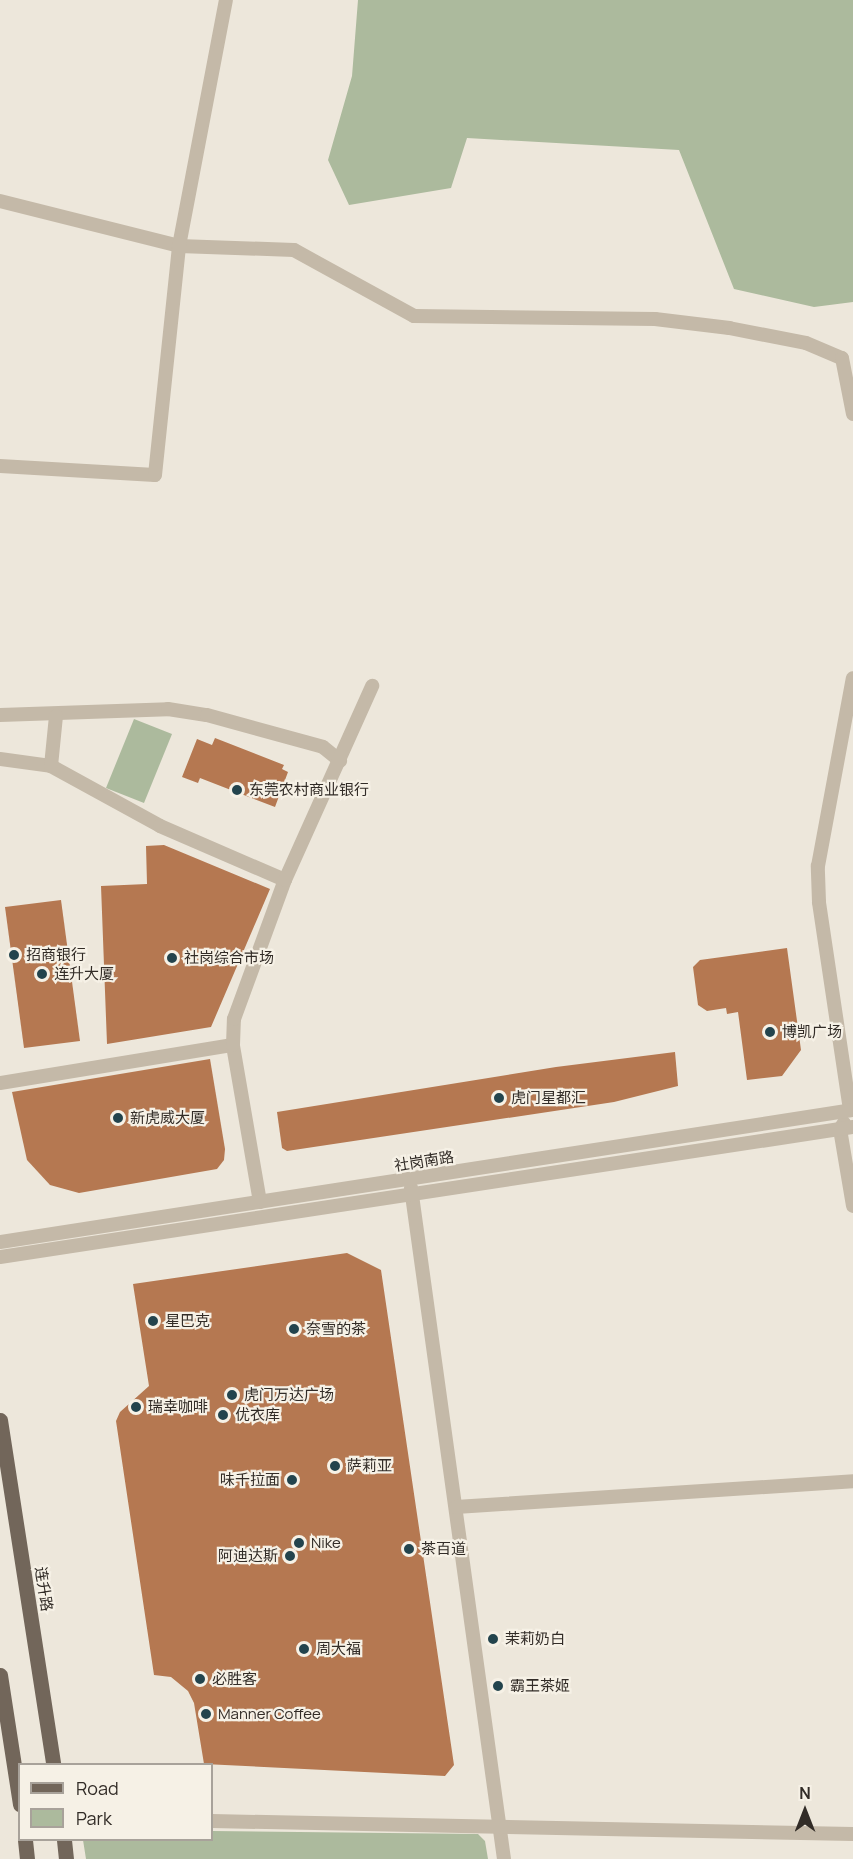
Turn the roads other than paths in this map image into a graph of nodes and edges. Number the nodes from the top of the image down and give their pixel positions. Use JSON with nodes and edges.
{"nodes":[{"id":1,"x":226,"y":0,"type":"edge"},
{"id":2,"x":0,"y":201,"type":"edge"},
{"id":3,"x":179,"y":246,"type":"junction"},
{"id":4,"x":848,"y":356,"type":"edge"},
{"id":5,"x":853,"y":414,"type":"edge"},
{"id":6,"x":0,"y":466,"type":"edge"},
{"id":7,"x":853,"y":678,"type":"edge"},
{"id":8,"x":372,"y":686,"type":"dead end"},
{"id":9,"x":0,"y":715,"type":"edge"},
{"id":10,"x":56,"y":716,"type":"junction"},
{"id":11,"x":0,"y":759,"type":"edge"},
{"id":12,"x":340,"y":761,"type":"junction"},
{"id":13,"x":51,"y":766,"type":"junction"},
{"id":14,"x":285,"y":880,"type":"junction"},
{"id":15,"x":233,"y":1044,"type":"junction"},
{"id":16,"x":0,"y":1083,"type":"edge"},
{"id":17,"x":852,"y":1111,"type":"edge"},
{"id":18,"x":847,"y":1128,"type":"edge"},
{"id":19,"x":410,"y":1179,"type":"junction"},
{"id":20,"x":412,"y":1194,"type":"junction"},
{"id":21,"x":260,"y":1202,"type":"junction"},
{"id":22,"x":853,"y":1206,"type":"edge"},
{"id":23,"x":0,"y":1242,"type":"edge"},
{"id":24,"x":0,"y":1257,"type":"edge"},
{"id":25,"x":0,"y":1420,"type":"edge"},
{"id":26,"x":853,"y":1481,"type":"edge"},
{"id":27,"x":456,"y":1507,"type":"junction"},
{"id":28,"x":0,"y":1675,"type":"edge"},
{"id":29,"x":53,"y":1763,"type":"edge"},
{"id":30,"x":18,"y":1791,"type":"edge"},
{"id":31,"x":213,"y":1821,"type":"edge"},
{"id":32,"x":501,"y":1826,"type":"junction"},
{"id":33,"x":853,"y":1834,"type":"edge"},
{"id":34,"x":25,"y":1841,"type":"edge"},
{"id":35,"x":64,"y":1841,"type":"edge"},
{"id":36,"x":27,"y":1859,"type":"edge"},
{"id":37,"x":66,"y":1859,"type":"edge"},
{"id":38,"x":504,"y":1859,"type":"edge"}],
"edges":[{"from":1,"to":3,"type":"street"},
{"from":2,"to":3,"type":"street"},
{"from":3,"to":4,"type":"street"},
{"from":3,"to":6,"type":"street"},
{"from":4,"to":5,"type":"street"},
{"from":7,"to":17,"type":"street"},
{"from":8,"to":12,"type":"street"},
{"from":9,"to":10,"type":"street"},
{"from":10,"to":12,"type":"street"},
{"from":10,"to":13,"type":"street"},
{"from":11,"to":13,"type":"street"},
{"from":12,"to":14,"type":"street"},
{"from":13,"to":14,"type":"street"},
{"from":14,"to":15,"type":"street"},
{"from":15,"to":16,"type":"street"},
{"from":15,"to":21,"type":"street"},
{"from":17,"to":18,"type":"street"},
{"from":17,"to":19,"type":"street","name":"社岗南路"},
{"from":18,"to":20,"type":"street","name":"社岗南路"},
{"from":18,"to":22,"type":"street"},
{"from":19,"to":20,"type":"street"},
{"from":19,"to":21,"type":"street","name":"社岗南路"},
{"from":20,"to":24,"type":"street","name":"社岗南路"},
{"from":20,"to":27,"type":"street"},
{"from":21,"to":23,"type":"street","name":"社岗南路"},
{"from":25,"to":29,"type":"main road","name":"连升路"},
{"from":26,"to":27,"type":"street"},
{"from":27,"to":32,"type":"street"},
{"from":28,"to":30,"type":"main road"},
{"from":31,"to":32,"type":"street"},
{"from":32,"to":33,"type":"street"},
{"from":32,"to":38,"type":"street"},
{"from":34,"to":36,"type":"main road"},
{"from":35,"to":37,"type":"main road"}]}
